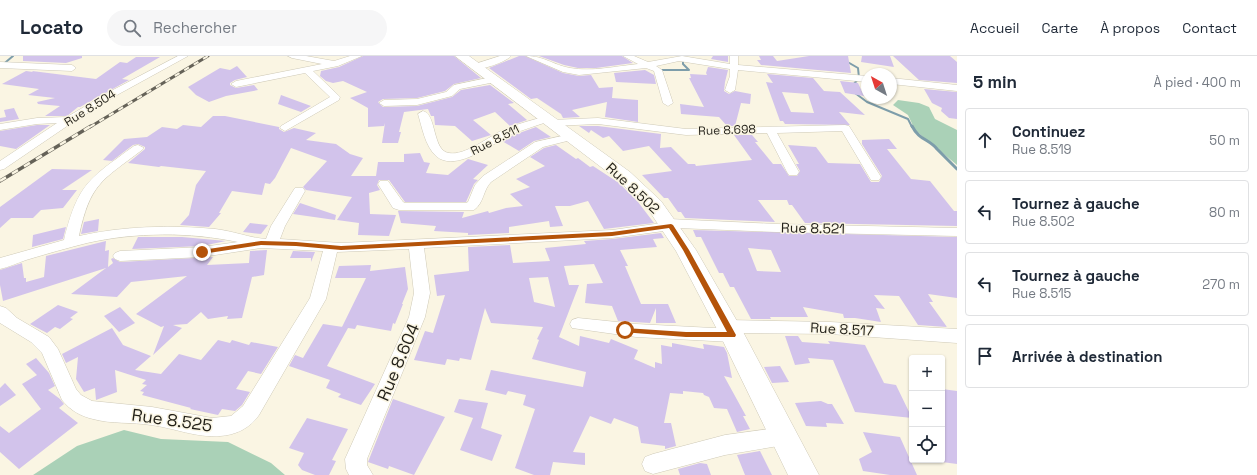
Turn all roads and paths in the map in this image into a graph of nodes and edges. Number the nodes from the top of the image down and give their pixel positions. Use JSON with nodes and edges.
{"nodes":[{"id":1,"x":183,"y":56,"type":"edge"},
{"id":2,"x":292,"y":56,"type":"edge"},
{"id":3,"x":358,"y":56,"type":"edge"},
{"id":4,"x":507,"y":56,"type":"edge"},
{"id":5,"x":530,"y":56,"type":"edge"},
{"id":6,"x":627,"y":56,"type":"edge"},
{"id":7,"x":734,"y":56,"type":"edge"},
{"id":8,"x":468,"y":62,"type":"edge"},
{"id":9,"x":335,"y":64,"type":"junction"},
{"id":10,"x":0,"y":65,"type":"edge"},
{"id":11,"x":647,"y":65,"type":"junction"},
{"id":12,"x":735,"y":67,"type":"junction"},
{"id":13,"x":72,"y":68,"type":"dead end"},
{"id":14,"x":307,"y":70,"type":"junction"},
{"id":15,"x":861,"y":78,"type":"edge"},
{"id":16,"x":492,"y":80,"type":"junction"},
{"id":17,"x":897,"y":82,"type":"edge"},
{"id":18,"x":236,"y":84,"type":"dead end"},
{"id":19,"x":957,"y":88,"type":"edge"},
{"id":20,"x":730,"y":90,"type":"dead end"},
{"id":21,"x":384,"y":103,"type":"dead end"},
{"id":22,"x":668,"y":103,"type":"dead end"},
{"id":23,"x":423,"y":114,"type":"dead end"},
{"id":24,"x":69,"y":120,"type":"junction"},
{"id":25,"x":550,"y":121,"type":"junction"},
{"id":26,"x":0,"y":127,"type":"edge"},
{"id":27,"x":285,"y":128,"type":"dead end"},
{"id":28,"x":770,"y":129,"type":"junction"},
{"id":29,"x":571,"y":137,"type":"junction"},
{"id":30,"x":138,"y":148,"type":"dead end"},
{"id":31,"x":0,"y":166,"type":"edge"},
{"id":32,"x":793,"y":172,"type":"dead end"},
{"id":33,"x":875,"y":177,"type":"dead end"},
{"id":34,"x":384,"y":184,"type":"dead end"},
{"id":35,"x":299,"y":191,"type":"dead end"},
{"id":36,"x":670,"y":224,"type":"junction"},
{"id":37,"x":957,"y":232,"type":"edge"},
{"id":38,"x":266,"y":243,"type":"junction"},
{"id":39,"x":70,"y":244,"type":"junction"},
{"id":40,"x":416,"y":244,"type":"junction"},
{"id":41,"x":331,"y":247,"type":"junction"},
{"id":42,"x":120,"y":256,"type":"dead end"},
{"id":43,"x":0,"y":264,"type":"edge"},
{"id":44,"x":0,"y":312,"type":"edge"},
{"id":45,"x":578,"y":324,"type":"dead end"},
{"id":46,"x":730,"y":330,"type":"junction"},
{"id":47,"x":957,"y":336,"type":"edge"},
{"id":48,"x":784,"y":436,"type":"junction"},
{"id":49,"x":653,"y":464,"type":"dead end"},
{"id":50,"x":362,"y":475,"type":"edge"},
{"id":51,"x":804,"y":475,"type":"edge"}],
"edges":[{"from":1,"to":24,"type":"street","name":"Rue 8.504"},
{"from":2,"to":9,"type":"street"},
{"from":3,"to":9,"type":"street"},
{"from":4,"to":8,"type":"street"},
{"from":5,"to":11,"type":"street"},
{"from":6,"to":11,"type":"street"},
{"from":7,"to":12,"type":"street"},
{"from":8,"to":16,"type":"main road","name":"Rue 8.502"},
{"from":9,"to":14,"type":"street"},
{"from":10,"to":13,"type":"street"},
{"from":11,"to":12,"type":"street"},
{"from":11,"to":22,"type":"street"},
{"from":12,"to":15,"type":"street"},
{"from":12,"to":20,"type":"street"},
{"from":14,"to":18,"type":"street"},
{"from":14,"to":27,"type":"street"},
{"from":16,"to":21,"type":"street"},
{"from":16,"to":25,"type":"main road","name":"Rue 8.502"},
{"from":17,"to":19,"type":"street"},
{"from":23,"to":25,"type":"street","name":"Rue 8.511"},
{"from":24,"to":26,"type":"street"},
{"from":24,"to":31,"type":"street","name":"Rue 8.504"},
{"from":25,"to":28,"type":"street","name":"Rue 8.698"},
{"from":25,"to":29,"type":"main road","name":"Rue 8.502"},
{"from":28,"to":32,"type":"street"},
{"from":28,"to":33,"type":"street","name":"Rue 8.698"},
{"from":29,"to":34,"type":"street"},
{"from":29,"to":36,"type":"main road","name":"Rue 8.502"},
{"from":30,"to":39,"type":"street"},
{"from":35,"to":38,"type":"street"},
{"from":36,"to":37,"type":"street","name":"Rue 8.521"},
{"from":36,"to":40,"type":"street","name":"Rue 8.521"},
{"from":36,"to":46,"type":"main road","name":"Rue 8.502"},
{"from":38,"to":39,"type":"street"},
{"from":38,"to":41,"type":"street","name":"Rue 8.521"},
{"from":38,"to":42,"type":"street"},
{"from":39,"to":43,"type":"street"},
{"from":40,"to":41,"type":"street","name":"Rue 8.521"},
{"from":40,"to":50,"type":"street","name":"Rue 8.604"},
{"from":41,"to":44,"type":"street","name":"Rue 8.525"},
{"from":45,"to":46,"type":"street","name":"Rue 8.517"},
{"from":46,"to":47,"type":"street","name":"Rue 8.517"},
{"from":46,"to":48,"type":"main road","name":"Rue 8.502"},
{"from":48,"to":49,"type":"street"},
{"from":48,"to":51,"type":"main road","name":"Rue 8.502"}]}
